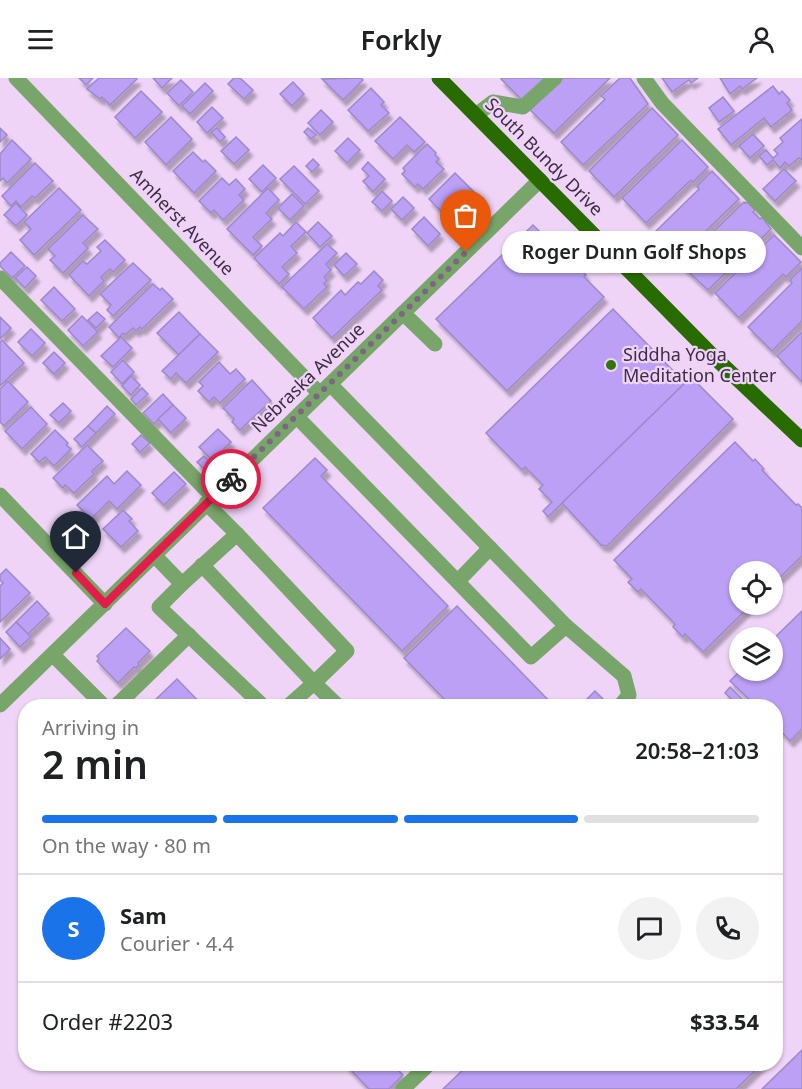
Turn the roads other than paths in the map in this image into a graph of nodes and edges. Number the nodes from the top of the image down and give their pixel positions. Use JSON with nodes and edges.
{"nodes":[{"id":1,"x":16,"y":78,"type":"edge"},
{"id":2,"x":439,"y":78,"type":"edge"},
{"id":3,"x":555,"y":78,"type":"edge"},
{"id":4,"x":644,"y":78,"type":"edge"},
{"id":5,"x":476,"y":115,"type":"junction"},
{"id":6,"x":540,"y":180,"type":"junction"},
{"id":7,"x":802,"y":248,"type":"edge"},
{"id":8,"x":0,"y":278,"type":"edge"},
{"id":9,"x":403,"y":313,"type":"junction"},
{"id":10,"x":435,"y":344,"type":"dead end"},
{"id":11,"x":326,"y":389,"type":"junction"},
{"id":12,"x":297,"y":417,"type":"junction"},
{"id":13,"x":799,"y":433,"type":"edge"},
{"id":14,"x":0,"y":495,"type":"edge"},
{"id":15,"x":210,"y":500,"type":"junction"},
{"id":16,"x":237,"y":534,"type":"junction"},
{"id":17,"x":490,"y":548,"type":"junction"},
{"id":18,"x":154,"y":555,"type":"junction"},
{"id":19,"x":202,"y":565,"type":"junction"},
{"id":20,"x":458,"y":581,"type":"junction"},
{"id":21,"x":182,"y":584,"type":"junction"},
{"id":22,"x":105,"y":604,"type":"junction"},
{"id":23,"x":566,"y":626,"type":"junction"},
{"id":24,"x":189,"y":635,"type":"junction"},
{"id":25,"x":52,"y":655,"type":"junction"},
{"id":26,"x":314,"y":682,"type":"junction"},
{"id":27,"x":97,"y":699,"type":"edge"},
{"id":28,"x":123,"y":699,"type":"edge"},
{"id":29,"x":256,"y":699,"type":"edge"},
{"id":30,"x":296,"y":699,"type":"edge"},
{"id":31,"x":331,"y":699,"type":"edge"},
{"id":32,"x":626,"y":699,"type":"edge"},
{"id":33,"x":0,"y":705,"type":"edge"},
{"id":34,"x":417,"y":1071,"type":"edge"},
{"id":35,"x":403,"y":1089,"type":"edge"}],
"edges":[{"from":1,"to":11,"type":"street","name":"Amherst Avenue"},
{"from":2,"to":5,"type":"main road","name":"South Bundy Drive"},
{"from":3,"to":5,"type":"street"},
{"from":4,"to":7,"type":"street"},
{"from":5,"to":6,"type":"main road","name":"South Bundy Drive"},
{"from":6,"to":9,"type":"street","name":"Nebraska Avenue"},
{"from":6,"to":13,"type":"main road","name":"South Bundy Drive"},
{"from":8,"to":15,"type":"street"},
{"from":9,"to":10,"type":"street"},
{"from":9,"to":11,"type":"street","name":"Nebraska Avenue"},
{"from":11,"to":12,"type":"street","name":"Nebraska Avenue"},
{"from":11,"to":17,"type":"street","name":"Amherst Avenue"},
{"from":12,"to":15,"type":"street","name":"Nebraska Avenue"},
{"from":12,"to":20,"type":"street"},
{"from":14,"to":22,"type":"street"},
{"from":15,"to":16,"type":"street"},
{"from":15,"to":18,"type":"street","name":"Nebraska Avenue"},
{"from":16,"to":19,"type":"street"},
{"from":16,"to":26,"type":"street"},
{"from":17,"to":20,"type":"street"},
{"from":17,"to":23,"type":"street","name":"Amherst Avenue"},
{"from":18,"to":21,"type":"street"},
{"from":18,"to":22,"type":"street","name":"Nebraska Avenue"},
{"from":19,"to":21,"type":"street"},
{"from":19,"to":26,"type":"street"},
{"from":20,"to":23,"type":"street"},
{"from":21,"to":24,"type":"street"},
{"from":22,"to":25,"type":"street","name":"Nebraska Avenue"},
{"from":23,"to":32,"type":"street","name":"Amherst Avenue"},
{"from":24,"to":28,"type":"street"},
{"from":24,"to":29,"type":"street"},
{"from":25,"to":27,"type":"street"},
{"from":25,"to":33,"type":"street","name":"Nebraska Avenue"},
{"from":26,"to":30,"type":"street"},
{"from":26,"to":31,"type":"street"},
{"from":34,"to":35,"type":"street"}]}
